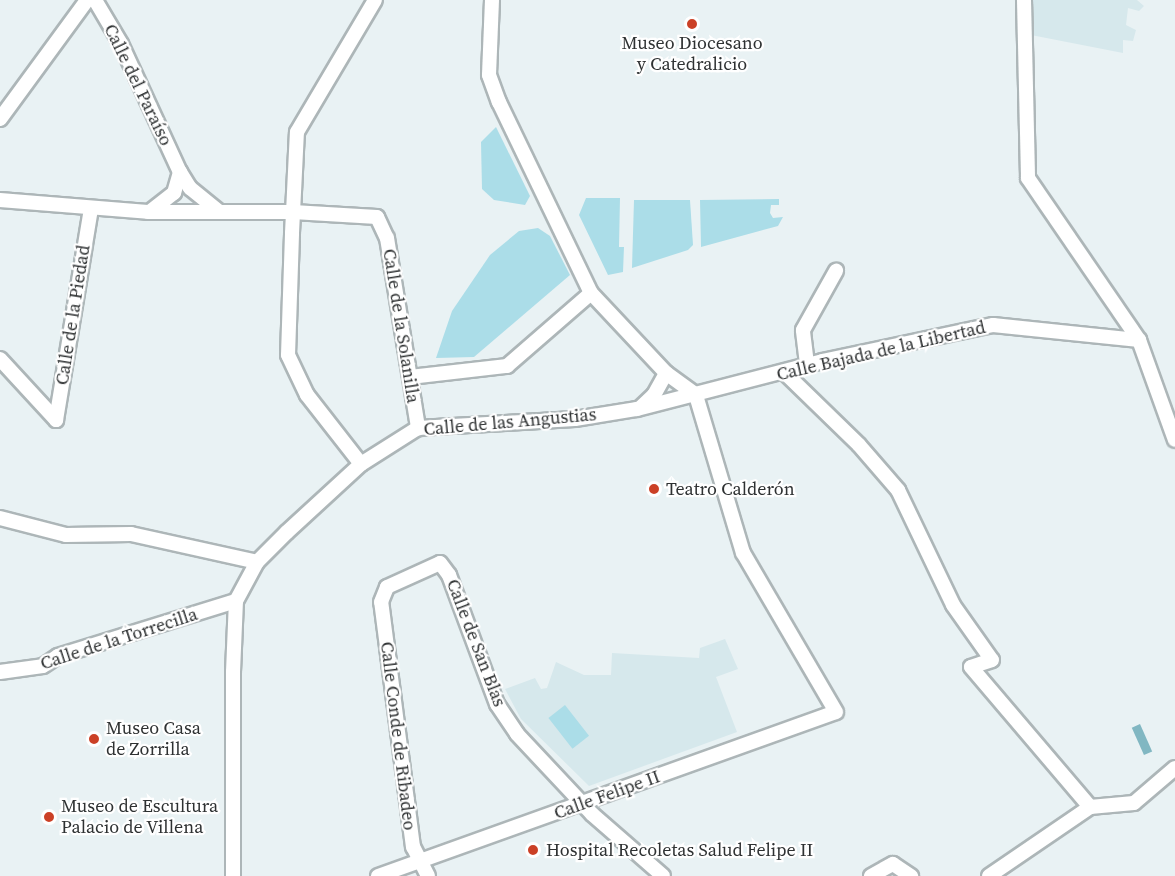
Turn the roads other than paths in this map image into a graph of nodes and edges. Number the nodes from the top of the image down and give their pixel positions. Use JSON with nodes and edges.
{"nodes":[{"id":1,"x":87,"y":0,"type":"edge"},
{"id":2,"x":94,"y":0,"type":"edge"},
{"id":3,"x":375,"y":0,"type":"edge"},
{"id":4,"x":1024,"y":0,"type":"edge"},
{"id":5,"x":492,"y":5,"type":"edge"},
{"id":6,"x":0,"y":119,"type":"edge"},
{"id":7,"x":180,"y":172,"type":"junction"},
{"id":8,"x":0,"y":200,"type":"edge"},
{"id":9,"x":91,"y":209,"type":"junction"},
{"id":10,"x":218,"y":211,"type":"junction"},
{"id":11,"x":148,"y":212,"type":"junction"},
{"id":12,"x":292,"y":212,"type":"junction"},
{"id":13,"x":836,"y":271,"type":"dead end"},
{"id":14,"x":591,"y":293,"type":"junction"},
{"id":15,"x":1139,"y":340,"type":"junction"},
{"id":16,"x":0,"y":359,"type":"edge"},
{"id":17,"x":807,"y":364,"type":"junction"},
{"id":18,"x":666,"y":373,"type":"junction"},
{"id":19,"x":785,"y":373,"type":"junction"},
{"id":20,"x":410,"y":377,"type":"junction"},
{"id":21,"x":696,"y":395,"type":"junction"},
{"id":22,"x":638,"y":410,"type":"junction"},
{"id":23,"x":417,"y":428,"type":"junction"},
{"id":24,"x":1175,"y":440,"type":"edge"},
{"id":25,"x":362,"y":464,"type":"junction"},
{"id":26,"x":0,"y":518,"type":"edge"},
{"id":27,"x":257,"y":562,"type":"junction"},
{"id":28,"x":384,"y":592,"type":"joint"},
{"id":29,"x":237,"y":601,"type":"junction"},
{"id":30,"x":0,"y":672,"type":"edge"},
{"id":31,"x":1175,"y":768,"type":"edge"},
{"id":32,"x":582,"y":804,"type":"junction"},
{"id":33,"x":1090,"y":807,"type":"junction"},
{"id":34,"x":420,"y":861,"type":"junction"},
{"id":35,"x":233,"y":876,"type":"edge"},
{"id":36,"x":378,"y":876,"type":"edge"},
{"id":37,"x":428,"y":876,"type":"edge"},
{"id":38,"x":663,"y":876,"type":"edge"},
{"id":39,"x":871,"y":876,"type":"edge"},
{"id":40,"x":911,"y":876,"type":"edge"},
{"id":41,"x":989,"y":876,"type":"edge"}],
"edges":[{"from":1,"to":6,"type":"street"},
{"from":2,"to":7,"type":"street","name":"Calle del Paraíso"},
{"from":3,"to":12,"type":"street"},
{"from":4,"to":15,"type":"street"},
{"from":5,"to":14,"type":"street"},
{"from":7,"to":10,"type":"street","name":"Calle del Paraíso"},
{"from":7,"to":11,"type":"street"},
{"from":8,"to":9,"type":"street"},
{"from":9,"to":11,"type":"street"},
{"from":9,"to":16,"type":"street","name":"Calle de la Piedad"},
{"from":10,"to":11,"type":"street"},
{"from":10,"to":12,"type":"street"},
{"from":12,"to":20,"type":"street","name":"Calle de la Solanilla"},
{"from":12,"to":25,"type":"street"},
{"from":13,"to":17,"type":"street"},
{"from":14,"to":18,"type":"street"},
{"from":14,"to":20,"type":"street"},
{"from":15,"to":17,"type":"street","name":"Calle Bajada de la Libertad"},
{"from":15,"to":24,"type":"street"},
{"from":17,"to":19,"type":"street","name":"Calle Bajada de la Libertad"},
{"from":18,"to":21,"type":"street"},
{"from":18,"to":22,"type":"street"},
{"from":19,"to":21,"type":"street","name":"Calle Bajada de la Libertad"},
{"from":19,"to":33,"type":"street"},
{"from":20,"to":23,"type":"street","name":"Calle de la Solanilla"},
{"from":21,"to":22,"type":"street","name":"Calle de las Angustias"},
{"from":21,"to":32,"type":"street","name":"Calle Felipe II"},
{"from":22,"to":23,"type":"street","name":"Calle de las Angustias"},
{"from":23,"to":25,"type":"street","name":"Calle de las Angustias"},
{"from":25,"to":27,"type":"street","name":"Calle de las Angustias"},
{"from":26,"to":27,"type":"street"},
{"from":27,"to":29,"type":"street","name":"Calle de las Angustias"},
{"from":28,"to":32,"type":"street","name":"Calle de San Blas"},
{"from":28,"to":34,"type":"street","name":"Calle Conde de Ribadeo"},
{"from":29,"to":30,"type":"street","name":"Calle de la Torrecilla"},
{"from":29,"to":35,"type":"street","name":"Calle de las Angustias"},
{"from":31,"to":33,"type":"street"},
{"from":32,"to":34,"type":"street","name":"Calle Felipe II"},
{"from":32,"to":38,"type":"street","name":"Calle de San Blas"},
{"from":33,"to":41,"type":"street"},
{"from":34,"to":36,"type":"street","name":"Calle Felipe II"},
{"from":34,"to":37,"type":"street","name":"Calle Conde de Ribadeo"},
{"from":39,"to":40,"type":"street"}]}
